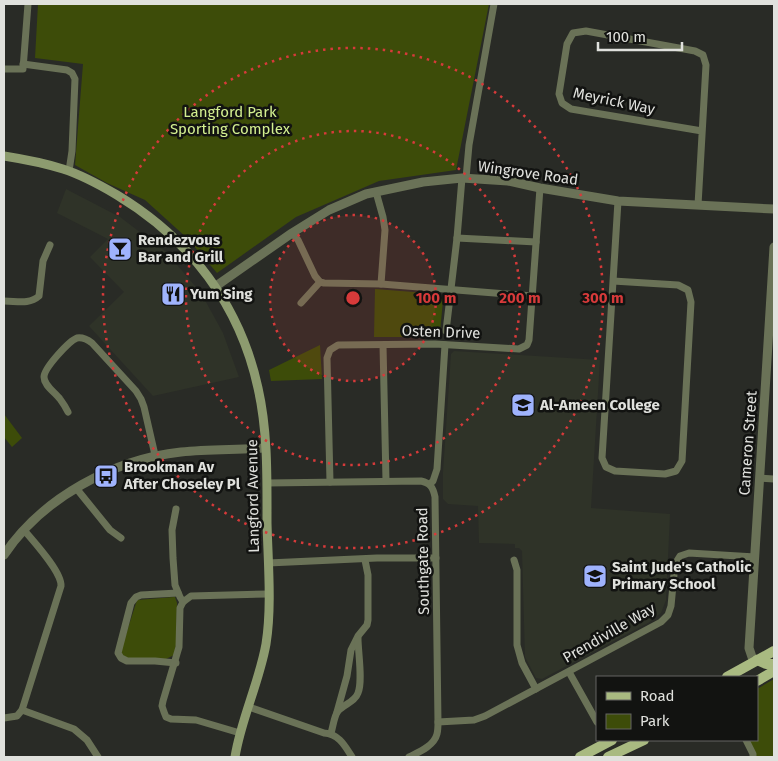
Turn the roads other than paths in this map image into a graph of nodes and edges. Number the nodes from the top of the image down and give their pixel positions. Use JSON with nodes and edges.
{"nodes":[{"id":1,"x":28,"y":4,"type":"edge"},
{"id":2,"x":494,"y":4,"type":"edge"},
{"id":3,"x":23,"y":64,"type":"junction"},
{"id":4,"x":4,"y":68,"type":"edge"},
{"id":5,"x":702,"y":131,"type":"junction"},
{"id":6,"x":4,"y":156,"type":"edge"},
{"id":7,"x":66,"y":170,"type":"junction"},
{"id":8,"x":464,"y":178,"type":"junction"},
{"id":9,"x":540,"y":188,"type":"junction"},
{"id":10,"x":376,"y":192,"type":"junction"},
{"id":11,"x":618,"y":201,"type":"junction"},
{"id":12,"x":698,"y":205,"type":"junction"},
{"id":13,"x":774,"y":209,"type":"edge"},
{"id":14,"x":292,"y":233,"type":"junction"},
{"id":15,"x":456,"y":238,"type":"junction"},
{"id":16,"x":536,"y":242,"type":"junction"},
{"id":17,"x":50,"y":245,"type":"dead end"},
{"id":18,"x":774,"y":247,"type":"edge"},
{"id":19,"x":613,"y":281,"type":"junction"},
{"id":20,"x":320,"y":282,"type":"junction"},
{"id":21,"x":381,"y":284,"type":"junction"},
{"id":22,"x":216,"y":286,"type":"junction"},
{"id":23,"x":450,"y":289,"type":"junction"},
{"id":24,"x":533,"y":296,"type":"junction"},
{"id":25,"x":4,"y":301,"type":"edge"},
{"id":26,"x":301,"y":303,"type":"dead end"},
{"id":27,"x":446,"y":331,"type":"dead end"},
{"id":28,"x":383,"y":345,"type":"junction"},
{"id":29,"x":445,"y":345,"type":"junction"},
{"id":30,"x":68,"y":412,"type":"dead end"},
{"id":31,"x":265,"y":448,"type":"junction"},
{"id":32,"x":155,"y":455,"type":"junction"},
{"id":33,"x":760,"y":478,"type":"junction"},
{"id":34,"x":774,"y":479,"type":"edge"},
{"id":35,"x":386,"y":481,"type":"junction"},
{"id":36,"x":330,"y":482,"type":"junction"},
{"id":37,"x":267,"y":483,"type":"junction"},
{"id":38,"x":430,"y":484,"type":"junction"},
{"id":39,"x":76,"y":488,"type":"junction"},
{"id":40,"x":176,"y":509,"type":"dead end"},
{"id":41,"x":24,"y":530,"type":"junction"},
{"id":42,"x":121,"y":538,"type":"dead end"},
{"id":43,"x":4,"y":552,"type":"edge"},
{"id":44,"x":755,"y":557,"type":"junction"},
{"id":45,"x":436,"y":558,"type":"junction"},
{"id":46,"x":365,"y":560,"type":"junction"},
{"id":47,"x":514,"y":560,"type":"dead end"},
{"id":48,"x":268,"y":563,"type":"junction"},
{"id":49,"x":178,"y":593,"type":"junction"},
{"id":50,"x":268,"y":594,"type":"junction"},
{"id":51,"x":183,"y":602,"type":"junction"},
{"id":52,"x":358,"y":636,"type":"junction"},
{"id":53,"x":774,"y":651,"type":"edge"},
{"id":54,"x":757,"y":660,"type":"junction"},
{"id":55,"x":176,"y":663,"type":"junction"},
{"id":56,"x":774,"y":664,"type":"edge"},
{"id":57,"x":774,"y":671,"type":"edge"},
{"id":58,"x":570,"y":672,"type":"junction"},
{"id":59,"x":729,"y":676,"type":"edge"},
{"id":60,"x":757,"y":676,"type":"edge"},
{"id":61,"x":758,"y":678,"type":"edge"},
{"id":62,"x":536,"y":689,"type":"junction"},
{"id":63,"x":249,"y":707,"type":"junction"},
{"id":64,"x":22,"y":710,"type":"junction"},
{"id":65,"x":337,"y":712,"type":"junction"},
{"id":66,"x":4,"y":718,"type":"edge"},
{"id":67,"x":596,"y":720,"type":"edge"},
{"id":68,"x":438,"y":722,"type":"junction"},
{"id":69,"x":240,"y":732,"type":"junction"},
{"id":70,"x":331,"y":733,"type":"junction"},
{"id":71,"x":609,"y":741,"type":"edge"},
{"id":72,"x":642,"y":741,"type":"edge"},
{"id":73,"x":746,"y":741,"type":"edge"},
{"id":74,"x":611,"y":756,"type":"edge"},
{"id":75,"x":98,"y":757,"type":"edge"},
{"id":76,"x":235,"y":757,"type":"edge"},
{"id":77,"x":352,"y":757,"type":"edge"},
{"id":78,"x":409,"y":757,"type":"edge"},
{"id":79,"x":580,"y":757,"type":"edge"},
{"id":80,"x":753,"y":757,"type":"edge"}],
"edges":[{"from":1,"to":3,"type":"street"},
{"from":2,"to":8,"type":"street"},
{"from":3,"to":4,"type":"street"},
{"from":3,"to":7,"type":"street"},
{"from":5,"to":5,"type":"street","name":"Meyrick Way"},
{"from":5,"to":12,"type":"street","name":"Meyrick Way"},
{"from":6,"to":7,"type":"main road","name":"Langford Avenue"},
{"from":7,"to":22,"type":"main road","name":"Langford Avenue"},
{"from":8,"to":9,"type":"street","name":"Wingrove Road"},
{"from":8,"to":10,"type":"street","name":"Wingrove Road"},
{"from":8,"to":15,"type":"street"},
{"from":9,"to":11,"type":"street","name":"Wingrove Road"},
{"from":9,"to":16,"type":"street","name":"Osten Drive"},
{"from":10,"to":14,"type":"street","name":"Wingrove Road"},
{"from":10,"to":21,"type":"street"},
{"from":11,"to":12,"type":"street","name":"Wingrove Road"},
{"from":11,"to":19,"type":"street"},
{"from":12,"to":13,"type":"street","name":"Wingrove Road"},
{"from":14,"to":20,"type":"street"},
{"from":14,"to":22,"type":"street","name":"Wingrove Road"},
{"from":15,"to":16,"type":"street"},
{"from":15,"to":23,"type":"street"},
{"from":16,"to":24,"type":"street","name":"Osten Drive"},
{"from":17,"to":25,"type":"street"},
{"from":18,"to":33,"type":"street","name":"Cameron Street"},
{"from":19,"to":19,"type":"street"},
{"from":20,"to":21,"type":"street"},
{"from":20,"to":26,"type":"street"},
{"from":21,"to":23,"type":"street"},
{"from":22,"to":31,"type":"main road","name":"Langford Avenue"},
{"from":23,"to":24,"type":"street"},
{"from":23,"to":27,"type":"street"},
{"from":24,"to":29,"type":"street","name":"Osten Drive"},
{"from":28,"to":29,"type":"street","name":"Osten Drive"},
{"from":28,"to":35,"type":"street"},
{"from":28,"to":36,"type":"street","name":"Osten Drive"},
{"from":29,"to":38,"type":"street"},
{"from":30,"to":32,"type":"street"},
{"from":31,"to":32,"type":"street"},
{"from":31,"to":37,"type":"main road","name":"Langford Avenue"},
{"from":32,"to":39,"type":"street"},
{"from":33,"to":34,"type":"street"},
{"from":33,"to":44,"type":"street","name":"Cameron Street"},
{"from":35,"to":36,"type":"street"},
{"from":35,"to":38,"type":"street"},
{"from":36,"to":37,"type":"street"},
{"from":37,"to":48,"type":"main road","name":"Langford Avenue"},
{"from":38,"to":45,"type":"street","name":"Southgate Road"},
{"from":39,"to":41,"type":"street"},
{"from":39,"to":42,"type":"street"},
{"from":40,"to":49,"type":"street"},
{"from":41,"to":43,"type":"street"},
{"from":41,"to":64,"type":"street"},
{"from":44,"to":54,"type":"street","name":"Cameron Street"},
{"from":44,"to":58,"type":"street","name":"Prendiville Way"},
{"from":45,"to":46,"type":"street"},
{"from":45,"to":68,"type":"street","name":"Southgate Road"},
{"from":46,"to":48,"type":"street"},
{"from":46,"to":52,"type":"street"},
{"from":47,"to":62,"type":"street"},
{"from":48,"to":50,"type":"main road","name":"Langford Avenue"},
{"from":49,"to":51,"type":"street"},
{"from":49,"to":55,"type":"street"},
{"from":50,"to":51,"type":"street"},
{"from":50,"to":63,"type":"main road","name":"Langford Avenue"},
{"from":51,"to":55,"type":"street"},
{"from":52,"to":65,"type":"street"},
{"from":52,"to":65,"type":"street"},
{"from":53,"to":54,"type":"main road"},
{"from":54,"to":56,"type":"main road"},
{"from":54,"to":59,"type":"main road"},
{"from":54,"to":60,"type":"main road"},
{"from":55,"to":69,"type":"street"},
{"from":57,"to":61,"type":"main road"},
{"from":58,"to":62,"type":"street","name":"Prendiville Way"},
{"from":58,"to":67,"type":"street"},
{"from":62,"to":68,"type":"street","name":"Prendiville Way"},
{"from":63,"to":69,"type":"main road","name":"Langford Avenue"},
{"from":63,"to":70,"type":"street"},
{"from":64,"to":66,"type":"street"},
{"from":64,"to":75,"type":"street"},
{"from":65,"to":70,"type":"street"},
{"from":68,"to":78,"type":"street","name":"Southgate Road"},
{"from":69,"to":76,"type":"main road","name":"Langford Avenue"},
{"from":70,"to":77,"type":"street"},
{"from":71,"to":74,"type":"street"},
{"from":71,"to":79,"type":"main road"},
{"from":72,"to":74,"type":"main road"},
{"from":73,"to":80,"type":"street"}]}
